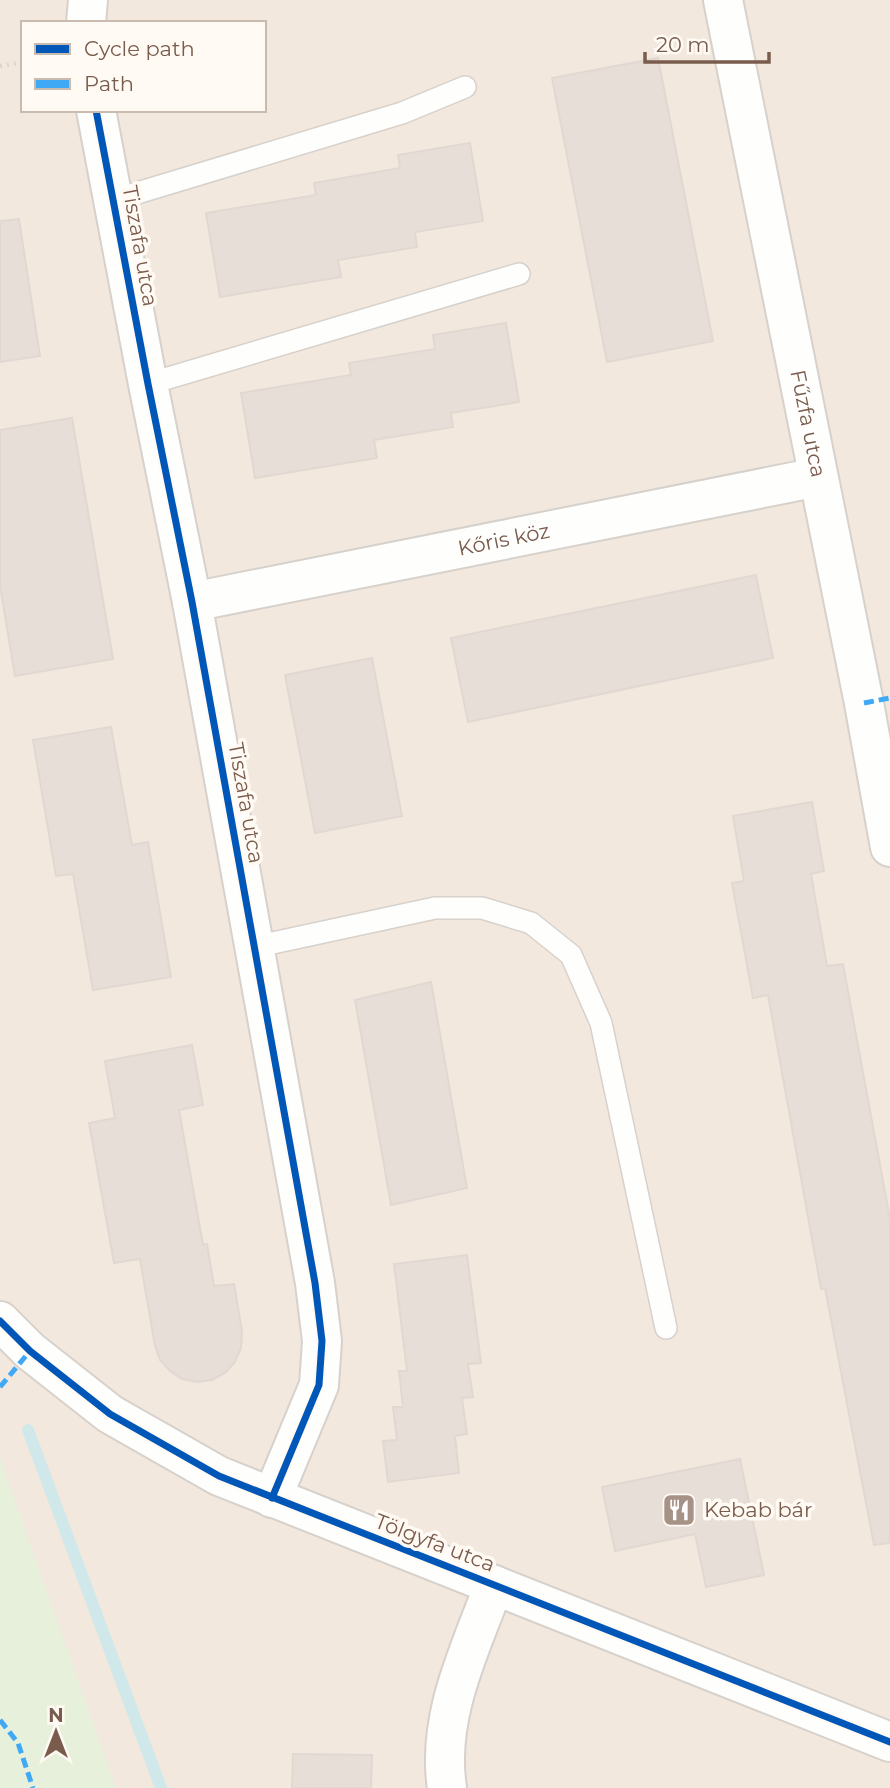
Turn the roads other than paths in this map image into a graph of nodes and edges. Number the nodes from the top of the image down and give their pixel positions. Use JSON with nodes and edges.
{"nodes":[{"id":1,"x":88,"y":0,"type":"edge"},
{"id":2,"x":723,"y":0,"type":"edge"},
{"id":3,"x":86,"y":21,"type":"edge"},
{"id":4,"x":465,"y":88,"type":"dead end"},
{"id":5,"x":96,"y":112,"type":"edge"},
{"id":6,"x":114,"y":200,"type":"junction"},
{"id":7,"x":519,"y":274,"type":"dead end"},
{"id":8,"x":148,"y":384,"type":"junction"},
{"id":9,"x":818,"y":477,"type":"junction"},
{"id":10,"x":192,"y":602,"type":"junction"},
{"id":11,"x":890,"y":847,"type":"edge"},
{"id":12,"x":254,"y":947,"type":"junction"},
{"id":13,"x":0,"y":1321,"type":"edge"},
{"id":14,"x":666,"y":1328,"type":"dead end"},
{"id":15,"x":272,"y":1498,"type":"junction"},
{"id":16,"x":495,"y":1584,"type":"junction"},
{"id":17,"x":890,"y":1742,"type":"edge"},
{"id":18,"x":447,"y":1788,"type":"edge"}],
"edges":[{"from":1,"to":3,"type":"street"},
{"from":2,"to":9,"type":"street","name":"Fűzfa utca"},
{"from":4,"to":6,"type":"lane"},
{"from":5,"to":6,"type":"street","name":"Tiszafa utca"},
{"from":6,"to":8,"type":"street","name":"Tiszafa utca"},
{"from":7,"to":8,"type":"lane"},
{"from":8,"to":10,"type":"street","name":"Tiszafa utca"},
{"from":9,"to":10,"type":"street","name":"Kőris köz"},
{"from":9,"to":11,"type":"street","name":"Fűzfa utca"},
{"from":10,"to":12,"type":"street","name":"Tiszafa utca"},
{"from":12,"to":14,"type":"lane"},
{"from":12,"to":15,"type":"street","name":"Tiszafa utca"},
{"from":13,"to":15,"type":"street","name":"Tölgyfa utca"},
{"from":15,"to":16,"type":"street","name":"Tölgyfa utca"},
{"from":16,"to":17,"type":"street","name":"Tölgyfa utca"},
{"from":16,"to":18,"type":"street","name":"Tölgyfa utca"}]}
